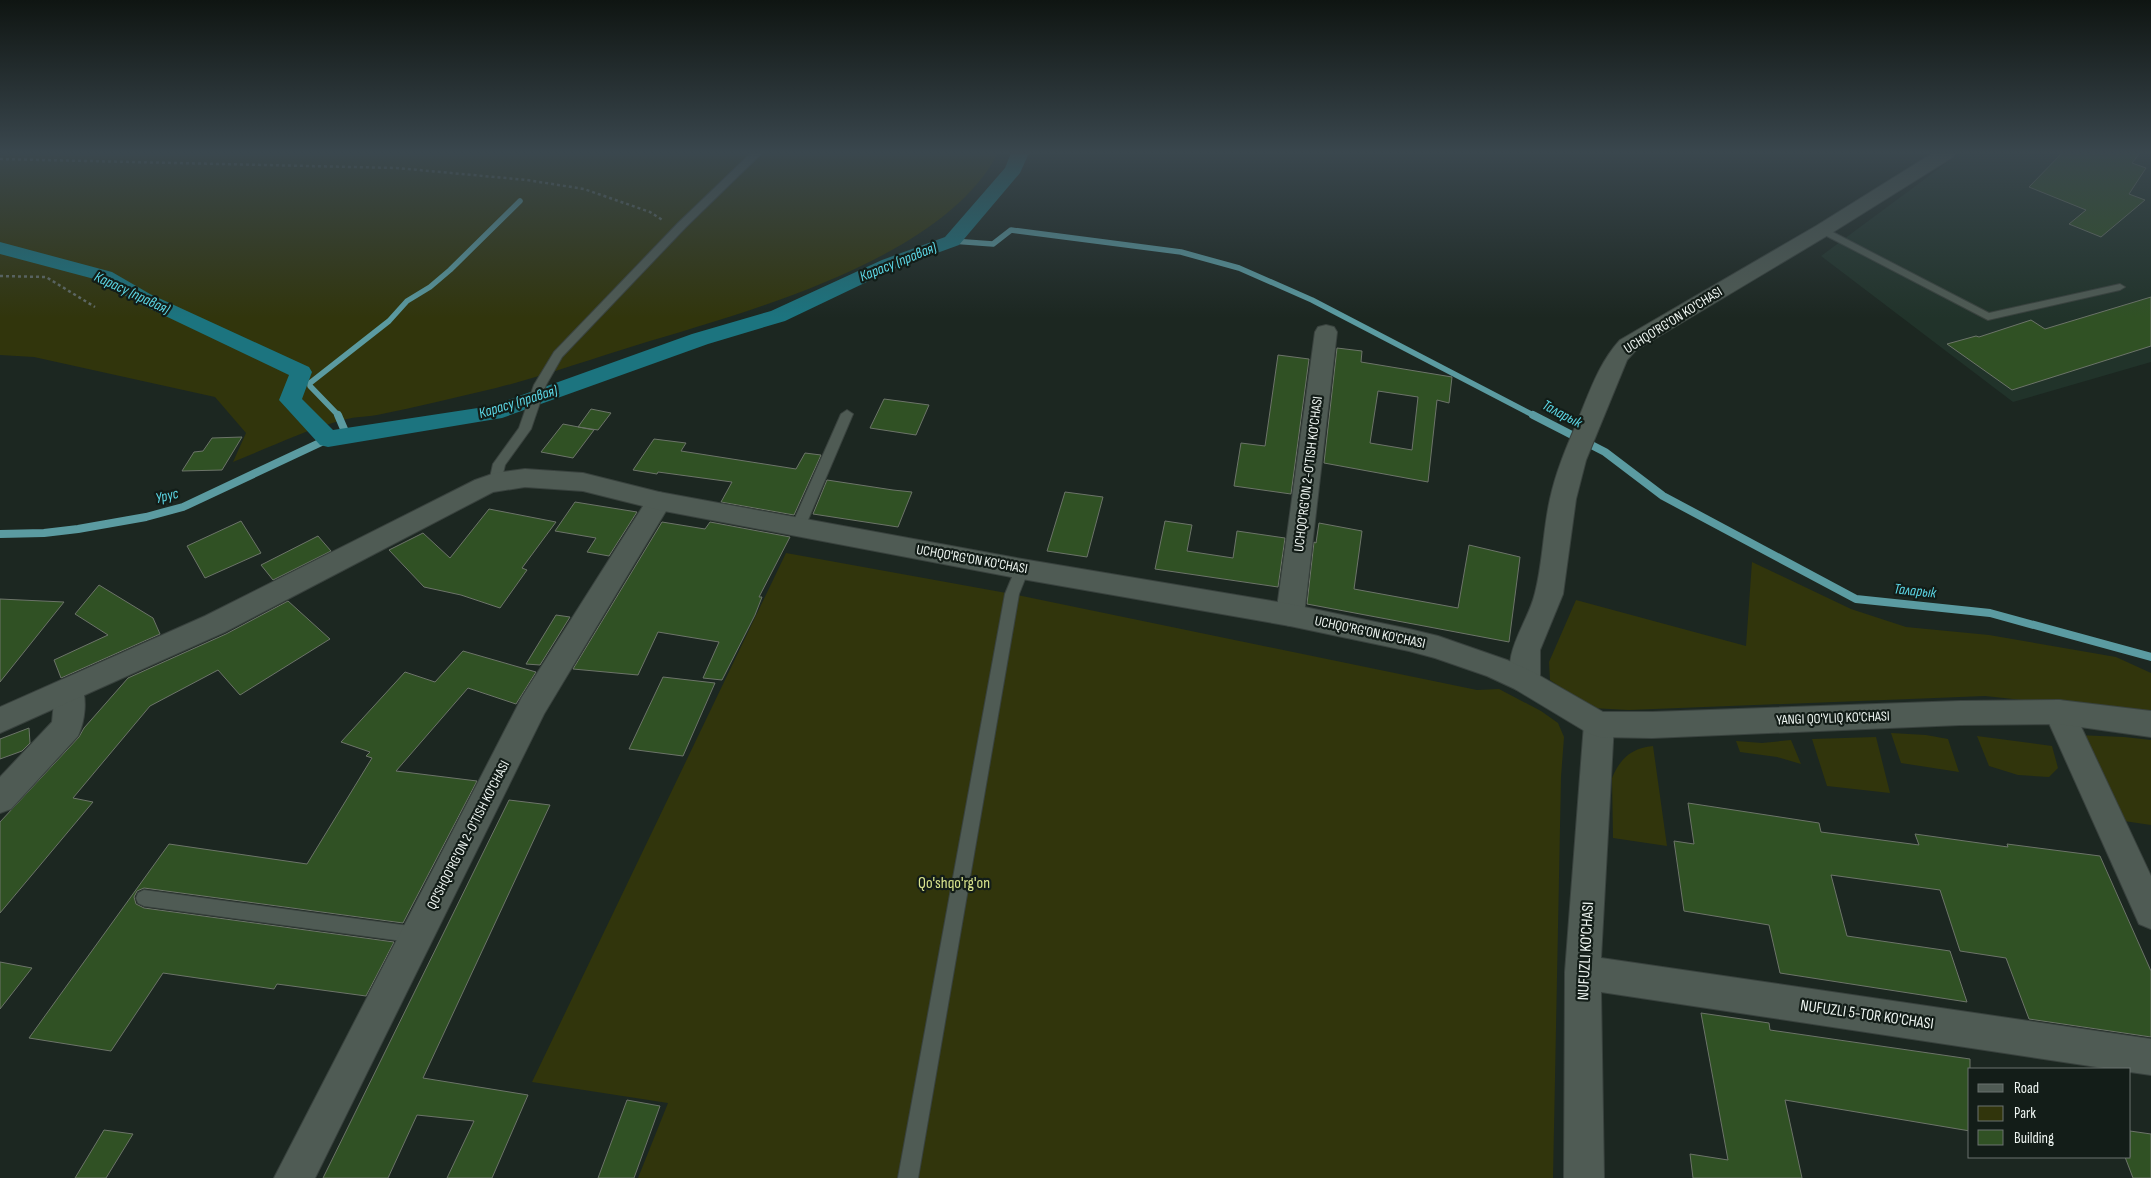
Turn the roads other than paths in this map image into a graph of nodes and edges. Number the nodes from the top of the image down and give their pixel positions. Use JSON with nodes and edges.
{"nodes":[{"id":1,"x":700,"y":208,"type":"edge"},
{"id":2,"x":1858,"y":208,"type":"edge"},
{"id":3,"x":1823,"y":230,"type":"junction"},
{"id":4,"x":2120,"y":286,"type":"dead end"},
{"id":5,"x":1326,"y":332,"type":"dead end"},
{"id":6,"x":540,"y":384,"type":"joint"},
{"id":7,"x":847,"y":414,"type":"dead end"},
{"id":8,"x":525,"y":429,"type":"joint"},
{"id":9,"x":495,"y":482,"type":"junction"},
{"id":10,"x":659,"y":501,"type":"junction"},
{"id":11,"x":798,"y":527,"type":"junction"},
{"id":12,"x":1022,"y":569,"type":"junction"},
{"id":13,"x":1290,"y":615,"type":"junction"},
{"id":14,"x":1525,"y":681,"type":"junction"},
{"id":15,"x":70,"y":691,"type":"junction"},
{"id":16,"x":2058,"y":712,"type":"junction"},
{"id":17,"x":0,"y":721,"type":"edge"},
{"id":18,"x":1600,"y":724,"type":"junction"},
{"id":19,"x":2151,"y":724,"type":"edge"},
{"id":20,"x":0,"y":799,"type":"edge"},
{"id":21,"x":144,"y":898,"type":"dead end"},
{"id":22,"x":2151,"y":913,"type":"edge"},
{"id":23,"x":417,"y":936,"type":"junction"},
{"id":24,"x":1583,"y":972,"type":"junction"},
{"id":25,"x":2151,"y":1057,"type":"edge"},
{"id":26,"x":294,"y":1178,"type":"edge"},
{"id":27,"x":908,"y":1178,"type":"edge"},
{"id":28,"x":1584,"y":1178,"type":"edge"}],
"edges":[{"from":1,"to":6,"type":"lane"},
{"from":2,"to":3,"type":"street","name":"UCHQO'RG'ON KO'CHASI"},
{"from":3,"to":4,"type":"lane"},
{"from":3,"to":14,"type":"street","name":"UCHQO'RG'ON KO'CHASI"},
{"from":5,"to":13,"type":"street","name":"UCHQO'RG'ON 2-O'TISH KO'CHASI"},
{"from":6,"to":8,"type":"lane"},
{"from":7,"to":11,"type":"lane"},
{"from":8,"to":9,"type":"lane"},
{"from":9,"to":10,"type":"street","name":"UCHQO'RG'ON KO'CHASI"},
{"from":9,"to":15,"type":"street"},
{"from":10,"to":11,"type":"street","name":"UCHQO'RG'ON KO'CHASI"},
{"from":10,"to":23,"type":"street","name":"QO'SHQO'RG'ON 2-O'TISH KO'CHASI"},
{"from":11,"to":12,"type":"street","name":"UCHQO'RG'ON KO'CHASI"},
{"from":12,"to":13,"type":"street","name":"UCHQO'RG'ON KO'CHASI"},
{"from":12,"to":27,"type":"lane"},
{"from":13,"to":14,"type":"street","name":"UCHQO'RG'ON KO'CHASI"},
{"from":14,"to":18,"type":"street","name":"YANGI QO'YLIQ KO'CHASI"},
{"from":15,"to":17,"type":"street"},
{"from":15,"to":20,"type":"street"},
{"from":16,"to":18,"type":"street","name":"YANGI QO'YLIQ KO'CHASI"},
{"from":16,"to":19,"type":"street","name":"YANGI QO'YLIQ KO'CHASI"},
{"from":16,"to":22,"type":"street"},
{"from":18,"to":24,"type":"street","name":"NUFUZLI KO'CHASI"},
{"from":21,"to":23,"type":"lane"},
{"from":23,"to":26,"type":"street","name":"QO'SHQO'RG'ON 2-O'TISH KO'CHASI"},
{"from":24,"to":25,"type":"street","name":"NUFUZLI 5-TOR KO'CHASI"},
{"from":24,"to":28,"type":"street","name":"NUFUZLI KO'CHASI"}]}
